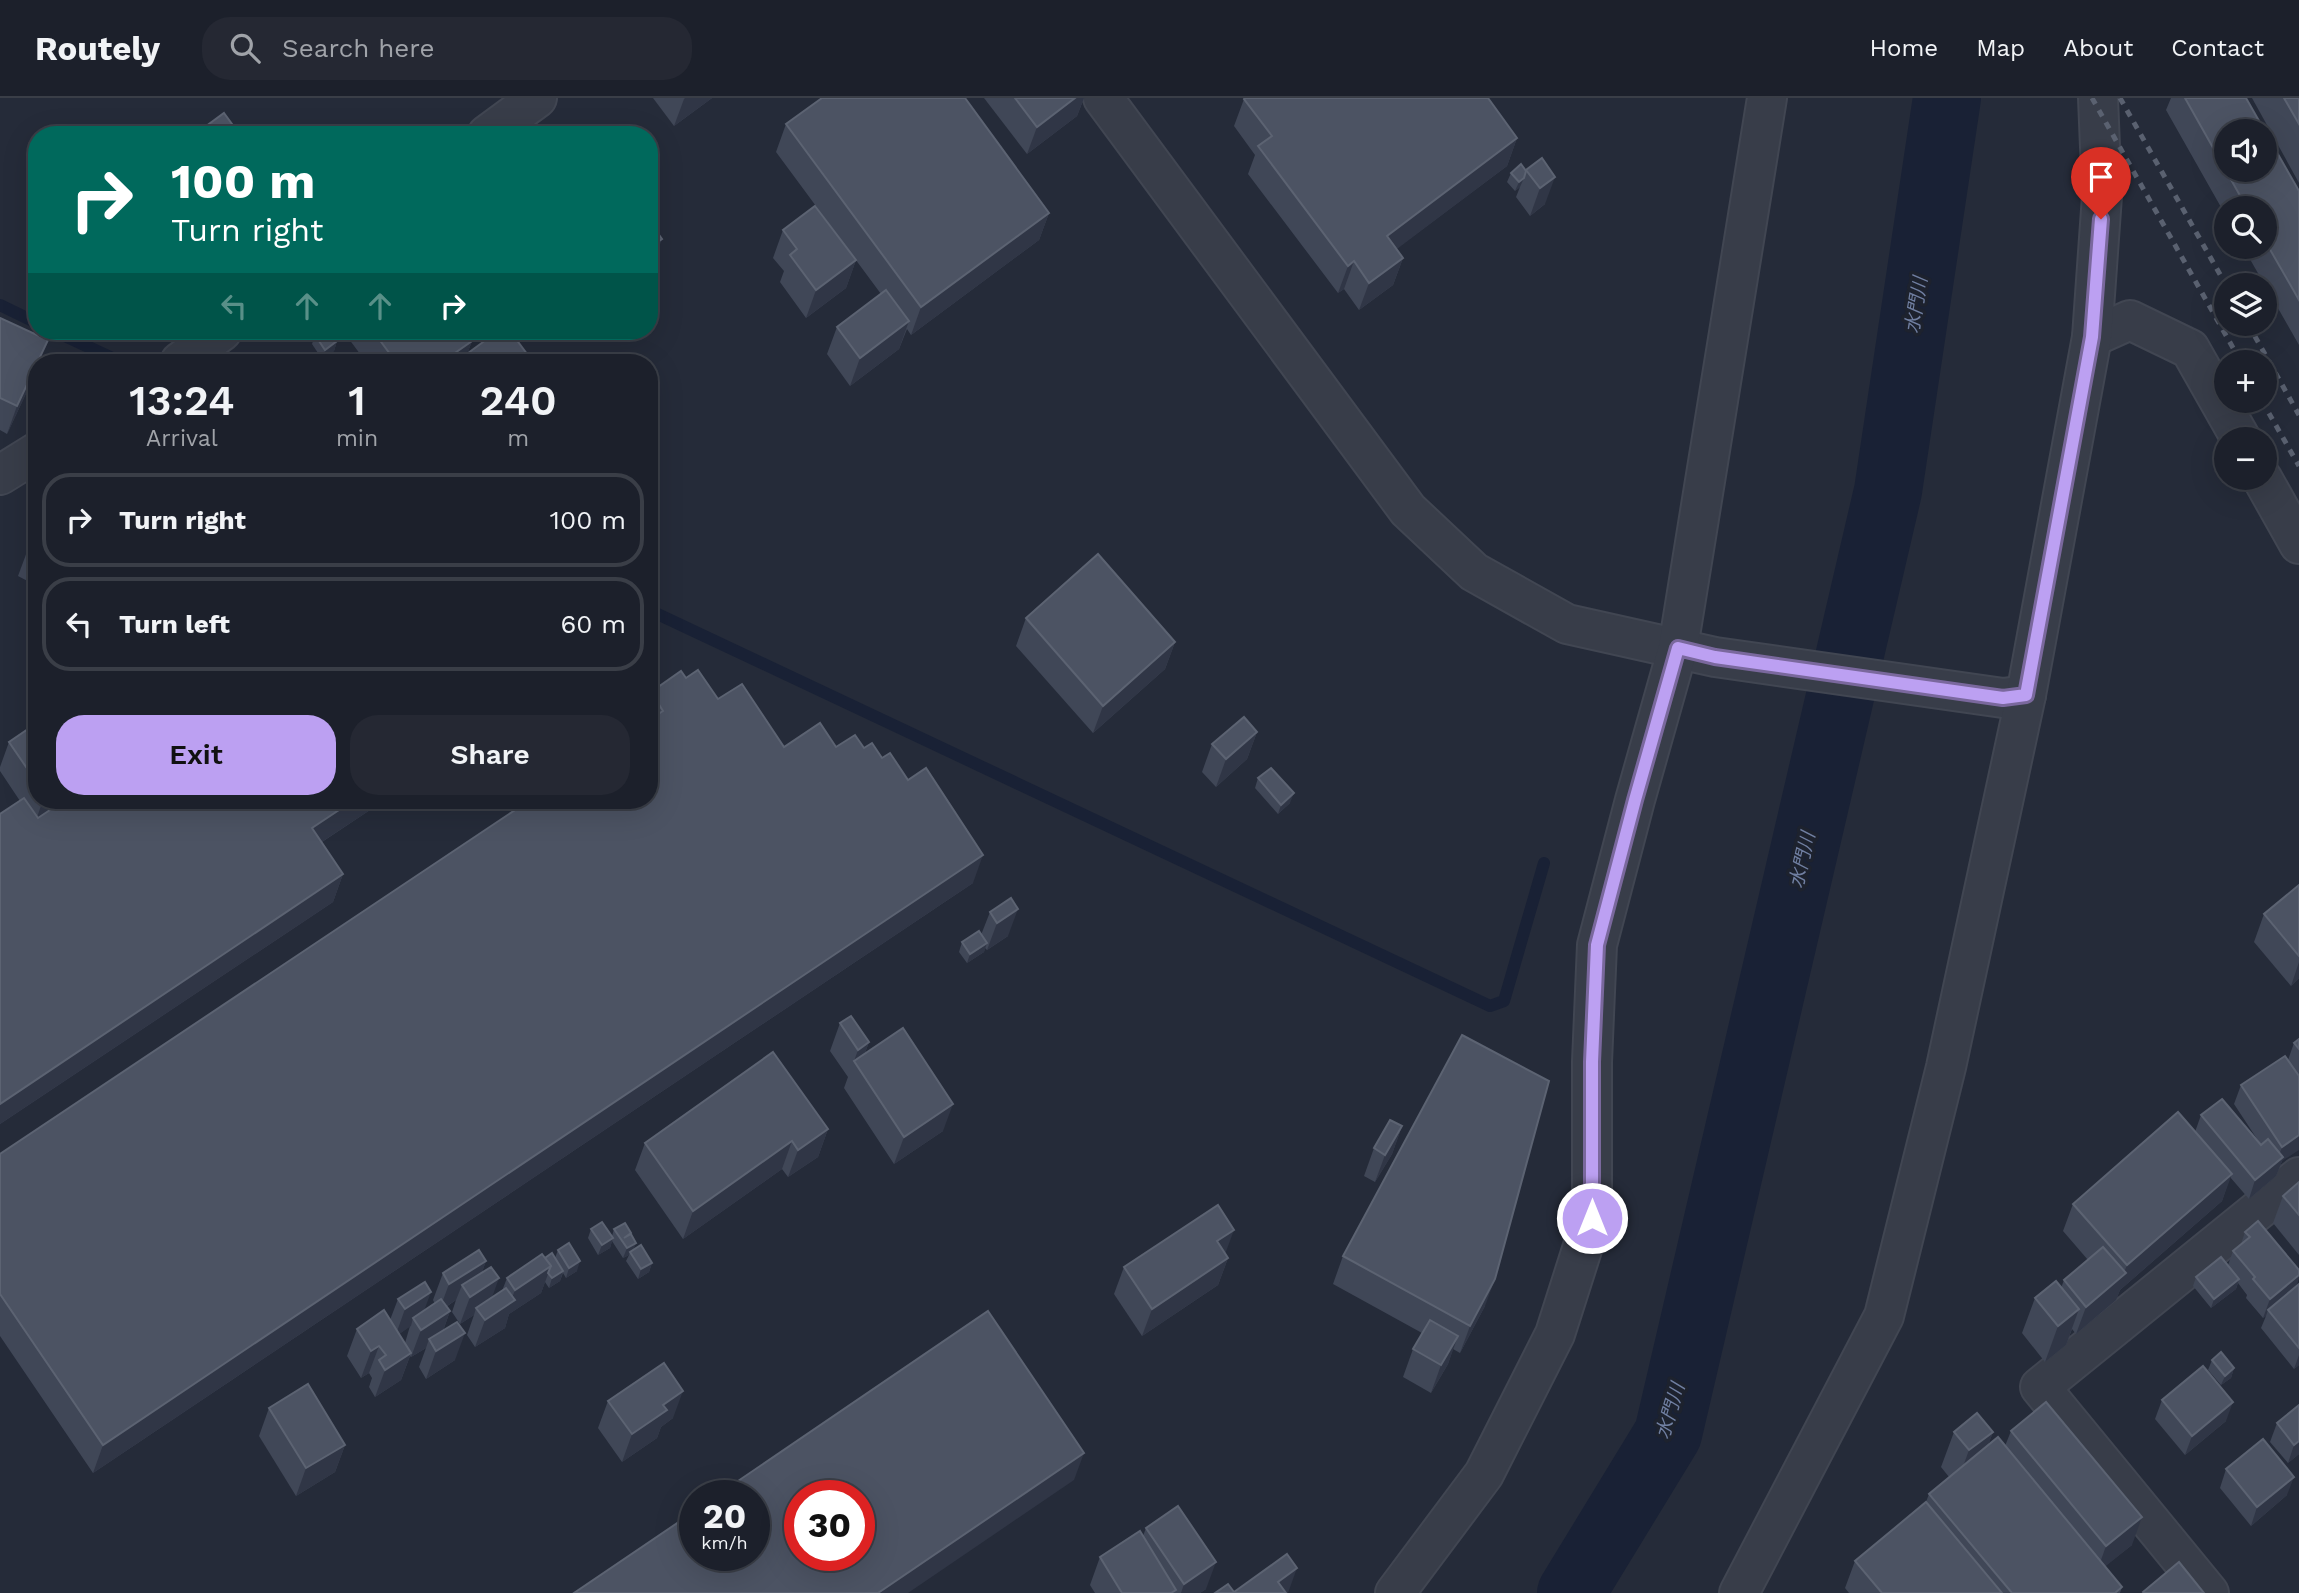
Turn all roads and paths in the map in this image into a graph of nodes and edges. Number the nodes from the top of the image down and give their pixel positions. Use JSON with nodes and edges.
{"nodes":[{"id":1,"x":537,"y":98,"type":"edge"},
{"id":2,"x":1103,"y":98,"type":"edge"},
{"id":3,"x":1767,"y":98,"type":"edge"},
{"id":4,"x":2098,"y":98,"type":"edge"},
{"id":5,"x":499,"y":126,"type":"edge"},
{"id":6,"x":2092,"y":337,"type":"junction"},
{"id":7,"x":210,"y":340,"type":"edge"},
{"id":8,"x":191,"y":354,"type":"edge"},
{"id":9,"x":2234,"y":427,"type":"edge"},
{"id":10,"x":28,"y":458,"type":"edge"},
{"id":11,"x":0,"y":475,"type":"edge"},
{"id":12,"x":2269,"y":490,"type":"edge"},
{"id":13,"x":2299,"y":544,"type":"edge"},
{"id":14,"x":1678,"y":648,"type":"junction"},
{"id":15,"x":2015,"y":697,"type":"junction"},
{"id":16,"x":2299,"y":1177,"type":"edge"},
{"id":17,"x":1395,"y":1593,"type":"edge"},
{"id":18,"x":1739,"y":1593,"type":"edge"},
{"id":19,"x":2209,"y":1593,"type":"edge"}],
"edges":[{"from":1,"to":5,"type":"street"},
{"from":2,"to":14,"type":"street"},
{"from":3,"to":14,"type":"street"},
{"from":4,"to":6,"type":"street"},
{"from":6,"to":9,"type":"street"},
{"from":6,"to":15,"type":"street"},
{"from":7,"to":8,"type":"street"},
{"from":10,"to":11,"type":"street"},
{"from":12,"to":13,"type":"street"},
{"from":14,"to":15,"type":"street"},
{"from":14,"to":17,"type":"street"},
{"from":15,"to":18,"type":"street"},
{"from":16,"to":19,"type":"street"}]}
